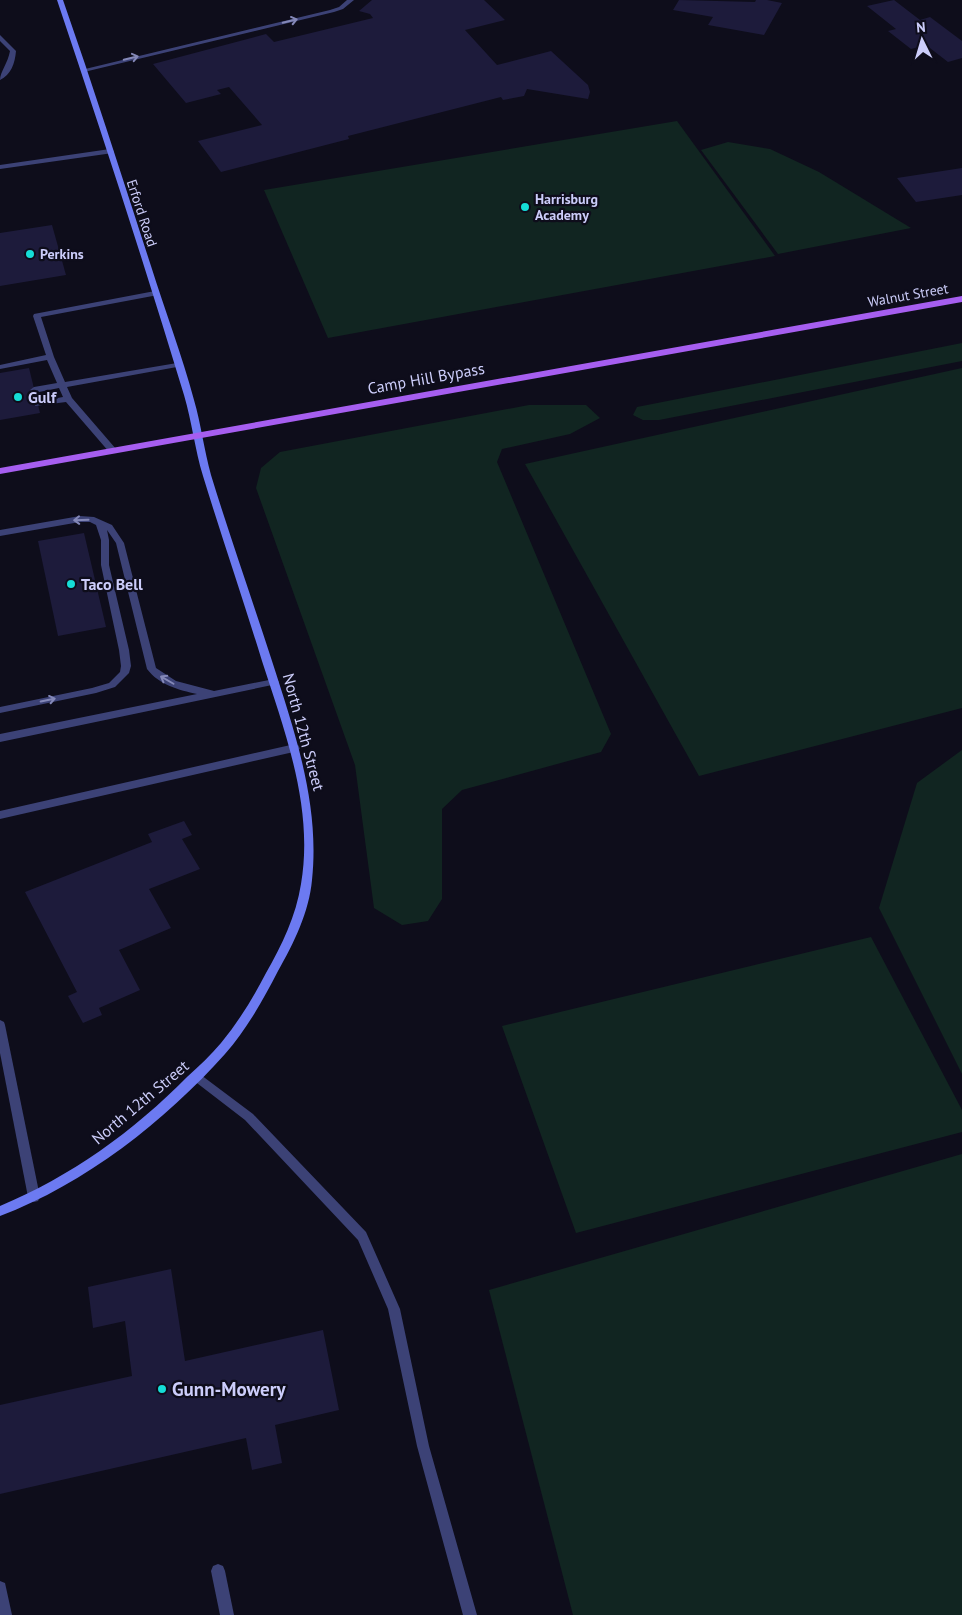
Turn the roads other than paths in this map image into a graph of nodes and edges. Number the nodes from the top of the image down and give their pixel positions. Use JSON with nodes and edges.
{"nodes":[{"id":1,"x":60,"y":0,"type":"edge"},
{"id":2,"x":351,"y":0,"type":"edge"},
{"id":3,"x":0,"y":37,"type":"edge"},
{"id":4,"x":84,"y":70,"type":"junction"},
{"id":5,"x":0,"y":78,"type":"edge"},
{"id":6,"x":110,"y":151,"type":"junction"},
{"id":7,"x":0,"y":167,"type":"edge"},
{"id":8,"x":154,"y":293,"type":"junction"},
{"id":9,"x":962,"y":299,"type":"edge"},
{"id":10,"x":859,"y":317,"type":"joint"},
{"id":11,"x":50,"y":356,"type":"junction"},
{"id":12,"x":177,"y":366,"type":"junction"},
{"id":13,"x":0,"y":367,"type":"edge"},
{"id":14,"x":62,"y":385,"type":"junction"},
{"id":15,"x":34,"y":390,"type":"dead end"},
{"id":16,"x":68,"y":399,"type":"junction"},
{"id":17,"x":38,"y":404,"type":"dead end"},
{"id":18,"x":198,"y":435,"type":"junction"},
{"id":19,"x":113,"y":451,"type":"junction"},
{"id":20,"x":0,"y":471,"type":"edge"},
{"id":21,"x":100,"y":522,"type":"junction"},
{"id":22,"x":0,"y":533,"type":"edge"},
{"id":23,"x":274,"y":682,"type":"junction"},
{"id":24,"x":213,"y":694,"type":"junction"},
{"id":25,"x":0,"y":710,"type":"edge"},
{"id":26,"x":0,"y":738,"type":"edge"},
{"id":27,"x":295,"y":748,"type":"junction"},
{"id":28,"x":0,"y":815,"type":"edge"},
{"id":29,"x":0,"y":1025,"type":"edge"},
{"id":30,"x":197,"y":1077,"type":"junction"},
{"id":31,"x":34,"y":1197,"type":"junction"},
{"id":32,"x":0,"y":1211,"type":"edge"},
{"id":33,"x":218,"y":1571,"type":"dead end"},
{"id":34,"x":0,"y":1588,"type":"edge"},
{"id":35,"x":5,"y":1615,"type":"edge"},
{"id":36,"x":227,"y":1615,"type":"edge"},
{"id":37,"x":470,"y":1615,"type":"edge"}],
"edges":[{"from":1,"to":4,"type":"main road","name":"Erford Road"},
{"from":4,"to":2,"type":"lane","one_way":true},
{"from":3,"to":5,"type":"lane"},
{"from":4,"to":6,"type":"main road","name":"Erford Road"},
{"from":6,"to":7,"type":"lane"},
{"from":6,"to":8,"type":"main road","name":"Erford Road"},
{"from":8,"to":11,"type":"lane"},
{"from":8,"to":12,"type":"main road","name":"Erford Road"},
{"from":9,"to":10,"type":"main road","name":"Walnut Street"},
{"from":10,"to":18,"type":"main road","name":"Camp Hill Bypass"},
{"from":11,"to":13,"type":"lane"},
{"from":11,"to":14,"type":"lane"},
{"from":12,"to":14,"type":"lane"},
{"from":12,"to":18,"type":"main road","name":"Erford Road"},
{"from":14,"to":15,"type":"lane"},
{"from":14,"to":16,"type":"lane"},
{"from":16,"to":17,"type":"lane"},
{"from":16,"to":19,"type":"lane"},
{"from":18,"to":19,"type":"main road","name":"Camp Hill Bypass"},
{"from":18,"to":23,"type":"main road","name":"North 12th Street"},
{"from":19,"to":20,"type":"main road","name":"Camp Hill Bypass"},
{"from":21,"to":22,"type":"lane","one_way":true},
{"from":24,"to":21,"type":"lane","one_way":true},
{"from":25,"to":21,"type":"lane","one_way":true},
{"from":23,"to":24,"type":"lane"},
{"from":23,"to":27,"type":"main road","name":"North 12th Street"},
{"from":24,"to":26,"type":"lane"},
{"from":27,"to":28,"type":"lane"},
{"from":27,"to":30,"type":"main road","name":"North 12th Street"},
{"from":29,"to":31,"type":"lane"},
{"from":30,"to":31,"type":"main road","name":"North 12th Street"},
{"from":30,"to":37,"type":"lane"},
{"from":31,"to":32,"type":"main road","name":"North 12th Street"},
{"from":33,"to":36,"type":"lane"},
{"from":34,"to":35,"type":"lane"}]}
